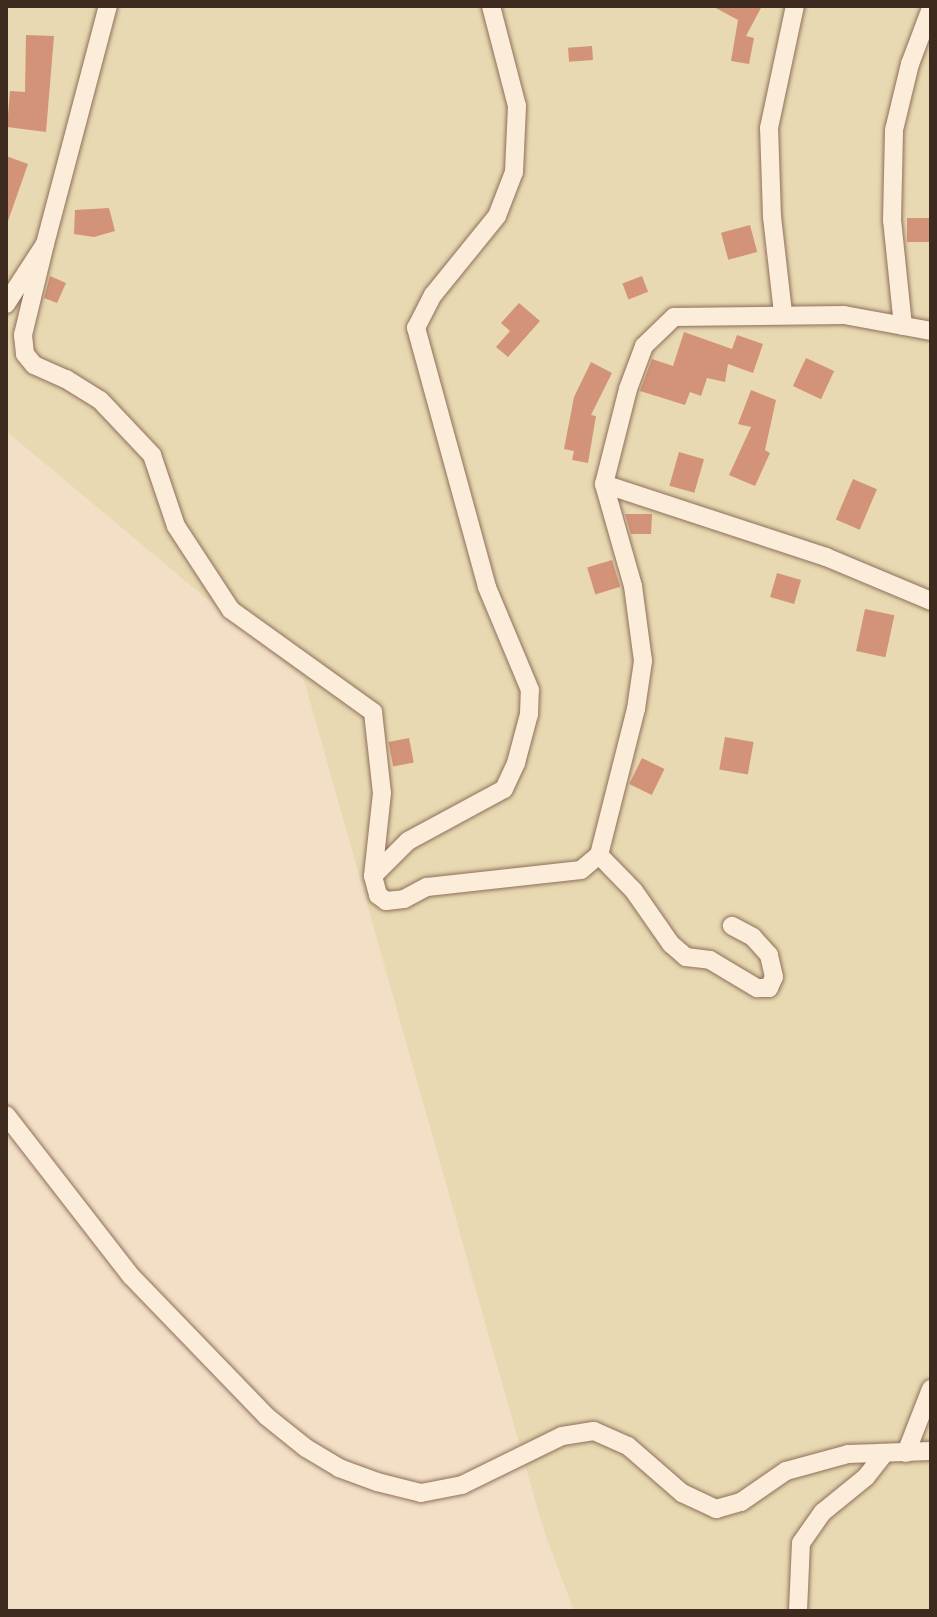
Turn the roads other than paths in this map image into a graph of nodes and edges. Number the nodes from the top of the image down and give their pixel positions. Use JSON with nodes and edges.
{"nodes":[{"id":1,"x":108,"y":6,"type":"edge"},
{"id":2,"x":491,"y":6,"type":"edge"},
{"id":3,"x":795,"y":6,"type":"edge"},
{"id":4,"x":931,"y":8,"type":"edge"},
{"id":5,"x":45,"y":244,"type":"junction"},
{"id":6,"x":6,"y":282,"type":"edge"},
{"id":7,"x":6,"y":304,"type":"edge"},
{"id":8,"x":783,"y":313,"type":"junction"},
{"id":9,"x":903,"y":326,"type":"junction"},
{"id":10,"x":931,"y":331,"type":"edge"},
{"id":11,"x":604,"y":484,"type":"junction"},
{"id":12,"x":931,"y":601,"type":"edge"},
{"id":13,"x":599,"y":855,"type":"junction"},
{"id":14,"x":373,"y":876,"type":"junction"},
{"id":15,"x":732,"y":926,"type":"dead end"},
{"id":16,"x":6,"y":1115,"type":"edge"},
{"id":17,"x":931,"y":1389,"type":"edge"},
{"id":18,"x":931,"y":1451,"type":"edge"},
{"id":19,"x":906,"y":1453,"type":"junction"},
{"id":20,"x":884,"y":1454,"type":"junction"},
{"id":21,"x":798,"y":1611,"type":"edge"}],
"edges":[{"from":1,"to":5,"type":"street"},
{"from":2,"to":14,"type":"street"},
{"from":3,"to":8,"type":"street"},
{"from":4,"to":9,"type":"street"},
{"from":5,"to":6,"type":"street"},
{"from":5,"to":7,"type":"street"},
{"from":5,"to":14,"type":"street"},
{"from":8,"to":9,"type":"street"},
{"from":8,"to":11,"type":"street"},
{"from":9,"to":10,"type":"street"},
{"from":11,"to":12,"type":"street"},
{"from":11,"to":13,"type":"street"},
{"from":13,"to":14,"type":"street"},
{"from":13,"to":15,"type":"street"},
{"from":16,"to":20,"type":"street"},
{"from":17,"to":19,"type":"street"},
{"from":18,"to":19,"type":"street"},
{"from":19,"to":20,"type":"street"},
{"from":20,"to":21,"type":"street"}]}
